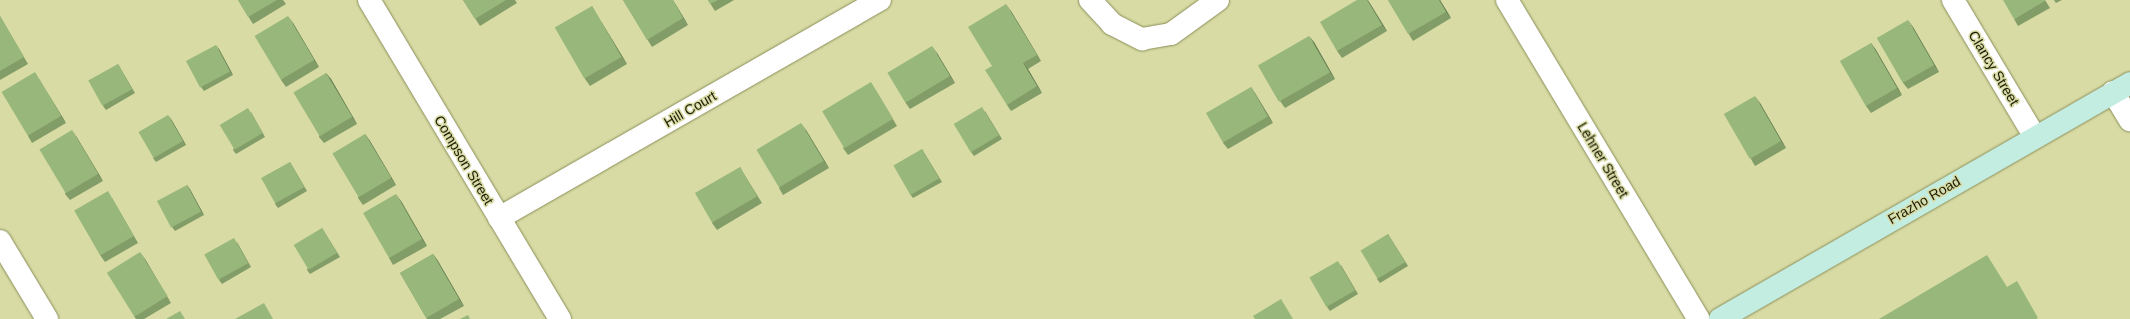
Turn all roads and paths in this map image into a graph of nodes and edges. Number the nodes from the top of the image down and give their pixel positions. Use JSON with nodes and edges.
{"nodes":[{"id":1,"x":369,"y":0,"type":"edge"},
{"id":2,"x":880,"y":0,"type":"edge"},
{"id":3,"x":1090,"y":0,"type":"edge"},
{"id":4,"x":1218,"y":0,"type":"edge"},
{"id":5,"x":1507,"y":0,"type":"edge"},
{"id":6,"x":1953,"y":0,"type":"edge"},
{"id":7,"x":2122,"y":88,"type":"edge"},
{"id":8,"x":2130,"y":120,"type":"edge"},
{"id":9,"x":2034,"y":137,"type":"junction"},
{"id":10,"x":499,"y":218,"type":"junction"},
{"id":11,"x":0,"y":241,"type":"edge"},
{"id":12,"x":47,"y":319,"type":"edge"},
{"id":13,"x":560,"y":319,"type":"edge"},
{"id":14,"x":1699,"y":319,"type":"edge"},
{"id":15,"x":1720,"y":319,"type":"edge"}],
"edges":[{"from":1,"to":10,"type":"street","name":"Compson Street"},
{"from":2,"to":10,"type":"street","name":"Hill Court"},
{"from":3,"to":4,"type":"street"},
{"from":5,"to":14,"type":"street","name":"Lehner Street"},
{"from":6,"to":9,"type":"street","name":"Clancy Street"},
{"from":7,"to":8,"type":"street"},
{"from":7,"to":9,"type":"street","name":"Frazho Road"},
{"from":9,"to":15,"type":"street","name":"Frazho Road"},
{"from":10,"to":13,"type":"street","name":"Compson Street"},
{"from":11,"to":12,"type":"street"}]}
